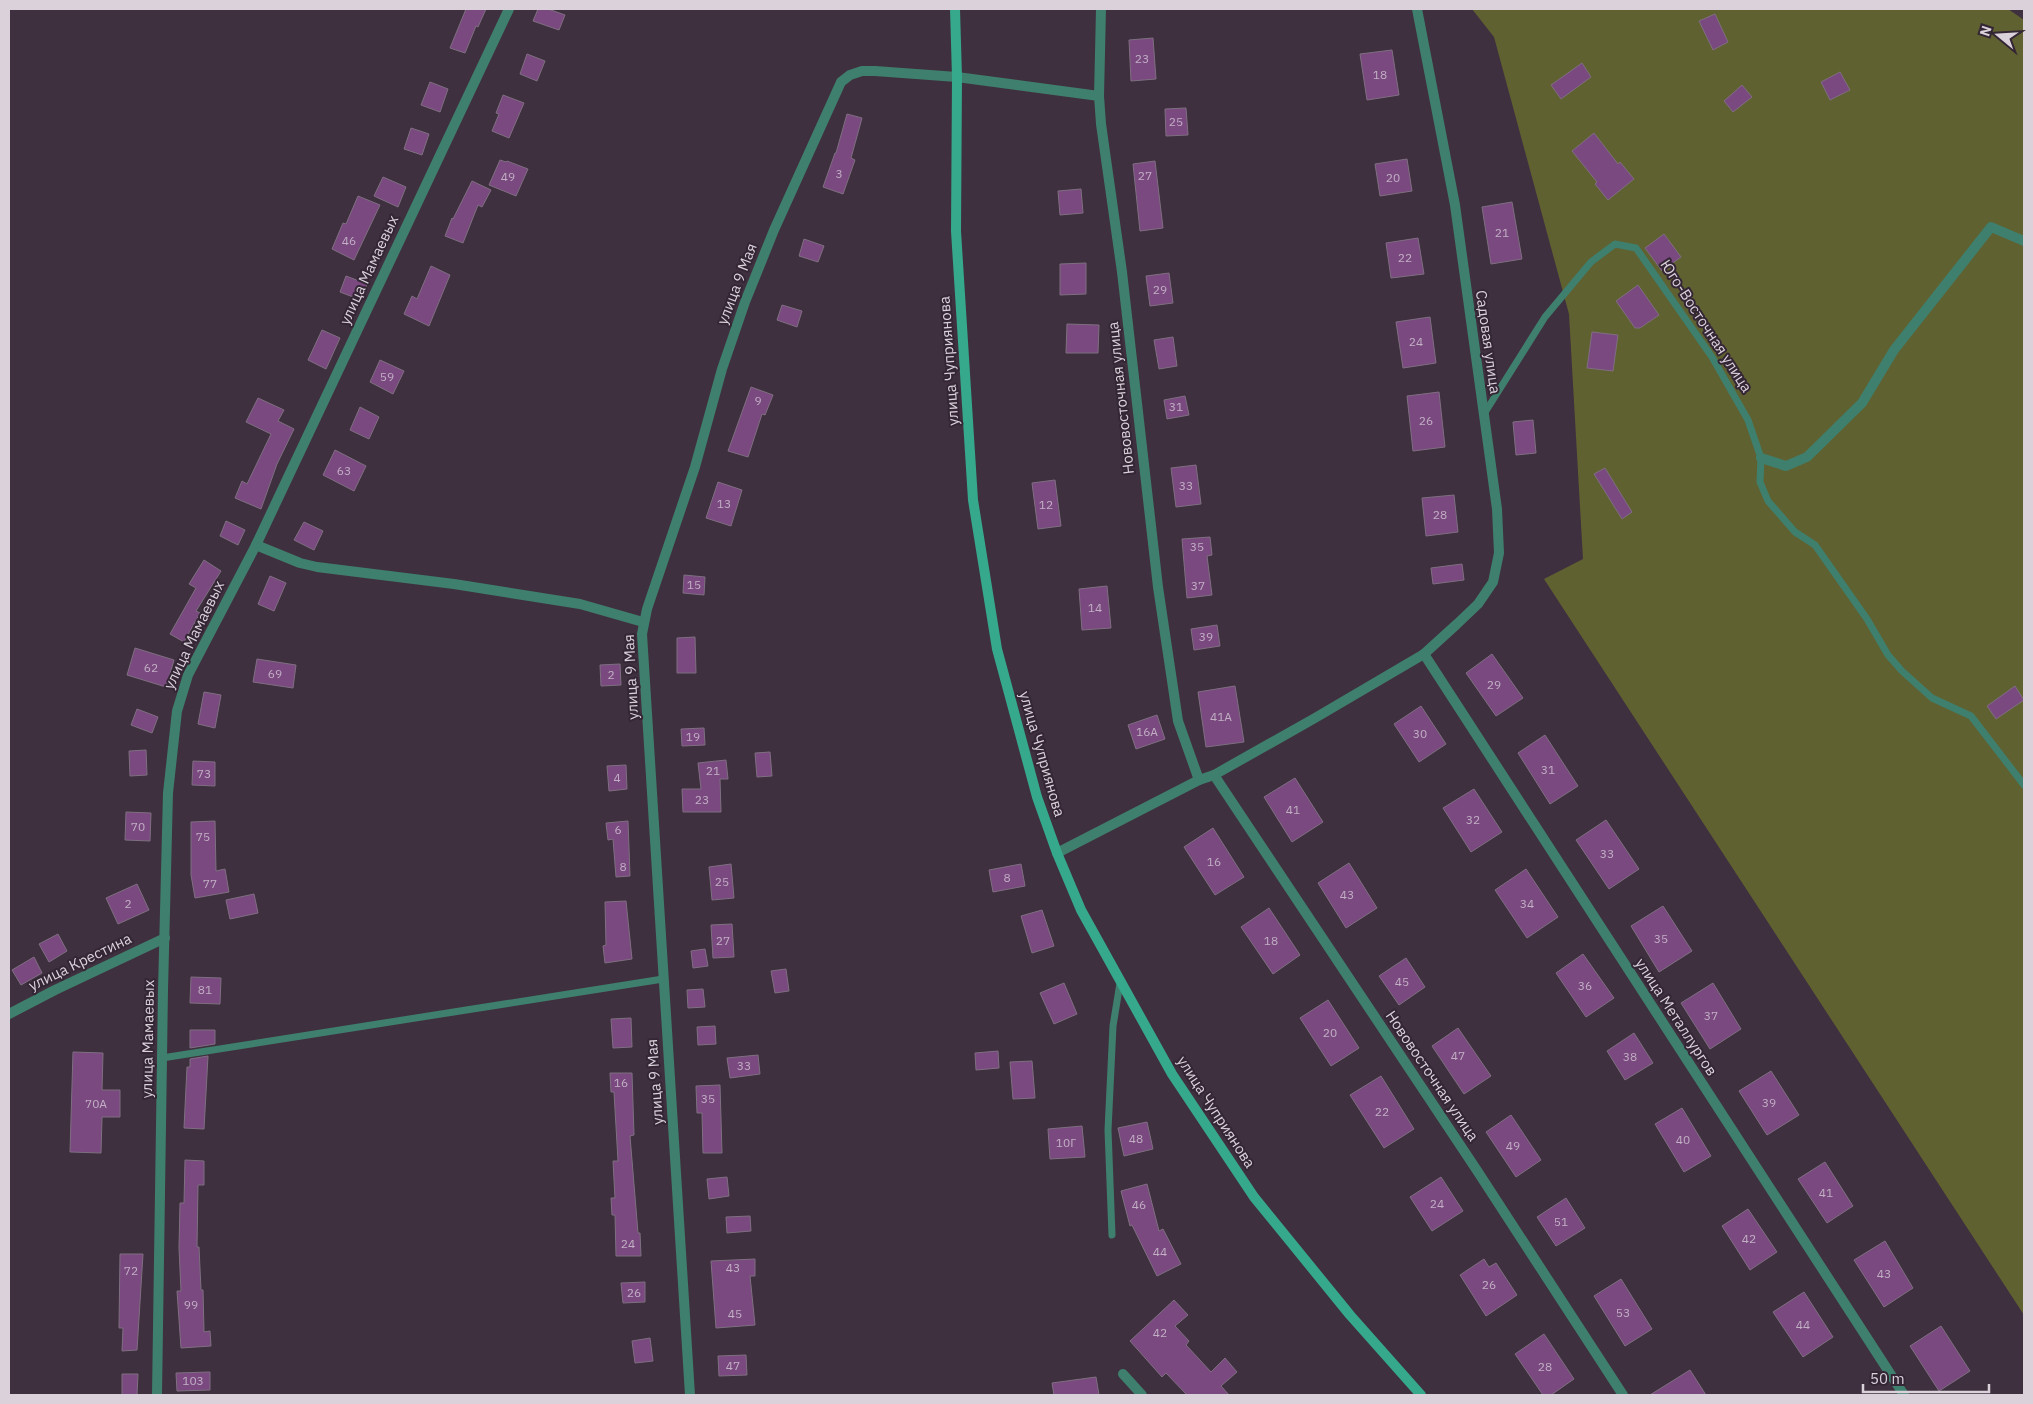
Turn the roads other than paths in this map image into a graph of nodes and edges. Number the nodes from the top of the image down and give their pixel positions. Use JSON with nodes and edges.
{"nodes":[{"id":1,"x":509,"y":9,"type":"edge"},
{"id":2,"x":955,"y":9,"type":"edge"},
{"id":3,"x":1101,"y":9,"type":"edge"},
{"id":4,"x":1417,"y":9,"type":"edge"},
{"id":5,"x":957,"y":77,"type":"junction"},
{"id":6,"x":1099,"y":96,"type":"junction"},
{"id":7,"x":2024,"y":241,"type":"edge"},
{"id":8,"x":1483,"y":416,"type":"junction"},
{"id":9,"x":1762,"y":458,"type":"junction"},
{"id":10,"x":256,"y":545,"type":"junction"},
{"id":11,"x":643,"y":622,"type":"junction"},
{"id":12,"x":1424,"y":654,"type":"junction"},
{"id":13,"x":1214,"y":775,"type":"junction"},
{"id":14,"x":1199,"y":780,"type":"junction"},
{"id":15,"x":2024,"y":785,"type":"edge"},
{"id":16,"x":1056,"y":854,"type":"junction"},
{"id":17,"x":165,"y":938,"type":"junction"},
{"id":18,"x":663,"y":979,"type":"junction"},
{"id":19,"x":1120,"y":983,"type":"junction"},
{"id":20,"x":9,"y":1014,"type":"edge"},
{"id":21,"x":162,"y":1058,"type":"junction"},
{"id":22,"x":1112,"y":1235,"type":"dead end"},
{"id":23,"x":1123,"y":1374,"type":"dead end"},
{"id":24,"x":157,"y":1395,"type":"edge"},
{"id":25,"x":690,"y":1395,"type":"edge"},
{"id":26,"x":1142,"y":1395,"type":"edge"},
{"id":27,"x":1421,"y":1395,"type":"edge"},
{"id":28,"x":1623,"y":1395,"type":"edge"},
{"id":29,"x":1904,"y":1395,"type":"edge"}],
"edges":[{"from":1,"to":10,"type":"street","name":"улица Мамаевых"},
{"from":2,"to":5,"type":"street","name":"улица Чуприянова"},
{"from":3,"to":6,"type":"street","name":"Нововосточная улица"},
{"from":4,"to":8,"type":"street","name":"Садовая улица"},
{"from":5,"to":6,"type":"street","name":"улица 9 Мая"},
{"from":5,"to":11,"type":"street","name":"улица 9 Мая"},
{"from":5,"to":16,"type":"street","name":"улица Чуприянова"},
{"from":6,"to":14,"type":"street","name":"Нововосточная улица"},
{"from":7,"to":9,"type":"street"},
{"from":8,"to":9,"type":"lane","name":"Юго-Восточная улица"},
{"from":8,"to":12,"type":"street","name":"Садовая улица"},
{"from":9,"to":15,"type":"lane"},
{"from":10,"to":11,"type":"street"},
{"from":10,"to":17,"type":"street","name":"улица Мамаевых"},
{"from":11,"to":18,"type":"street","name":"улица 9 Мая"},
{"from":12,"to":13,"type":"street","name":"Садовая улица"},
{"from":12,"to":29,"type":"street","name":"улица Металлургов"},
{"from":13,"to":14,"type":"street","name":"Садовая улица"},
{"from":13,"to":28,"type":"street","name":"Нововосточная улица"},
{"from":14,"to":16,"type":"street","name":"Садовая улица"},
{"from":16,"to":19,"type":"street","name":"улица Чуприянова"},
{"from":17,"to":20,"type":"street","name":"улица Крестина"},
{"from":17,"to":21,"type":"street","name":"улица Мамаевых"},
{"from":18,"to":21,"type":"lane"},
{"from":18,"to":25,"type":"street","name":"улица 9 Мая"},
{"from":19,"to":22,"type":"lane"},
{"from":19,"to":27,"type":"street","name":"улица Чуприянова"},
{"from":21,"to":24,"type":"street","name":"улица Мамаевых"},
{"from":23,"to":26,"type":"street"}]}
